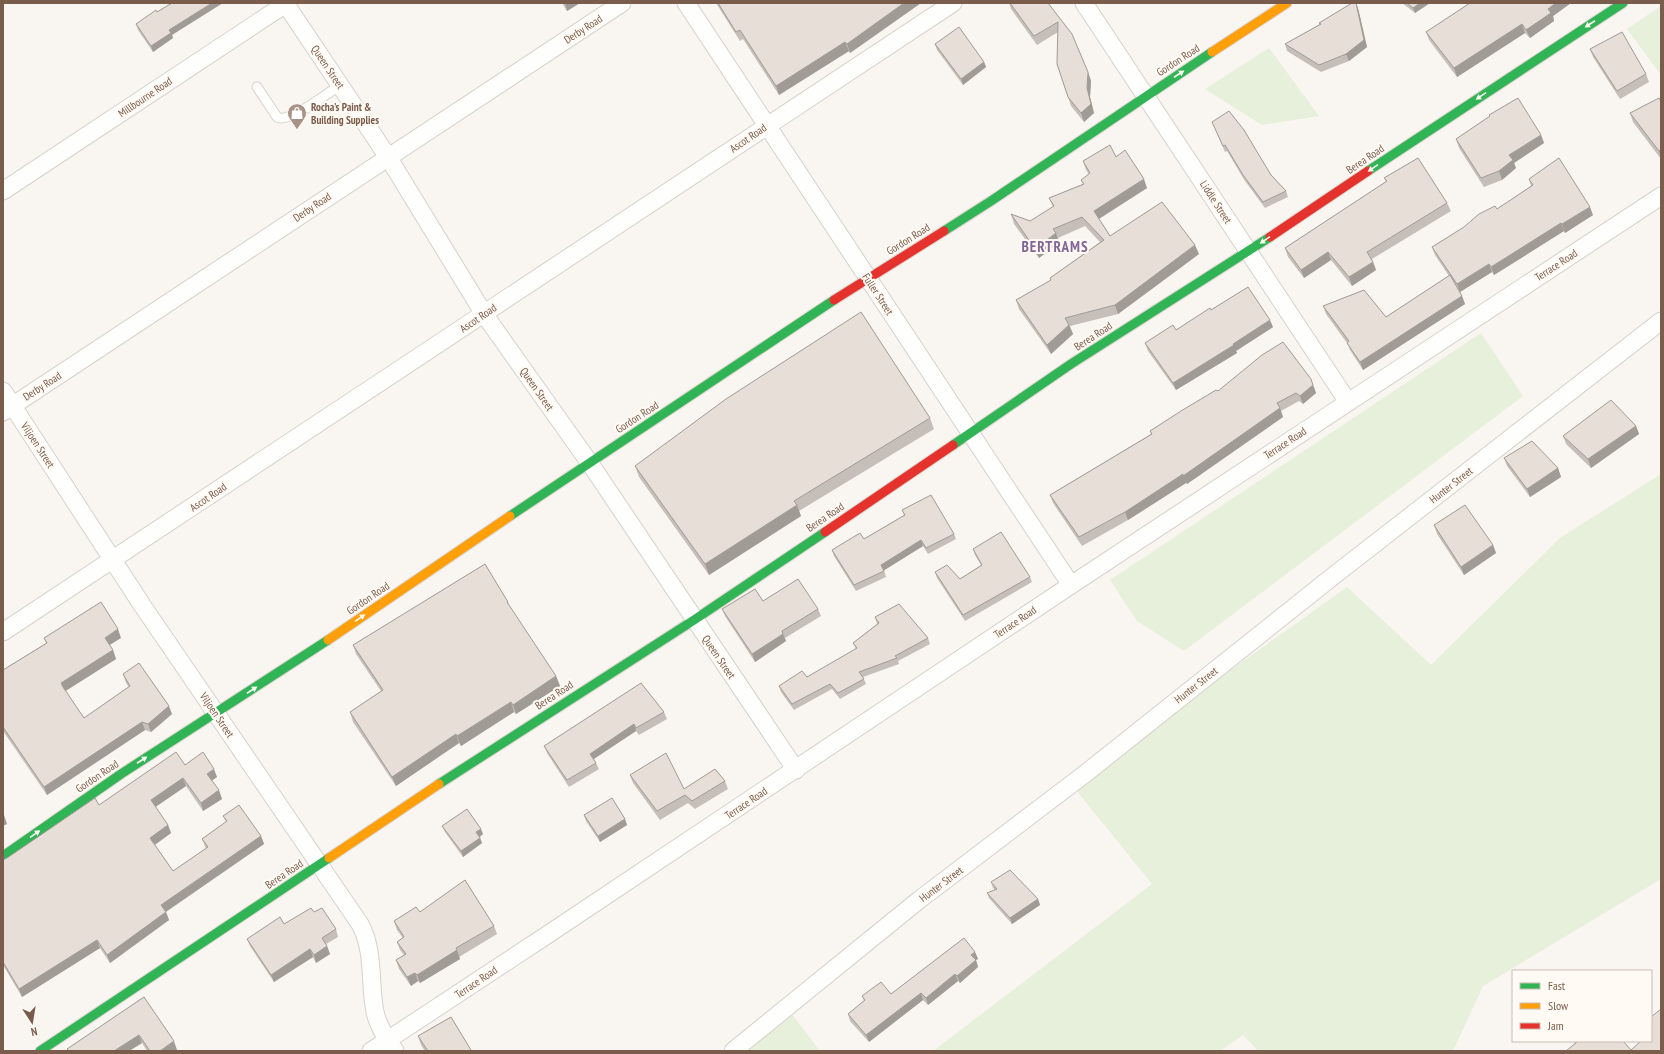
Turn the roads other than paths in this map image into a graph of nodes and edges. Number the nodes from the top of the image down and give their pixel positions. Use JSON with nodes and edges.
{"nodes":[{"id":1,"x":286,"y":3,"type":"edge"},
{"id":2,"x":622,"y":3,"type":"edge"},
{"id":3,"x":686,"y":3,"type":"edge"},
{"id":4,"x":953,"y":3,"type":"edge"},
{"id":5,"x":1084,"y":3,"type":"edge"},
{"id":6,"x":1287,"y":3,"type":"edge"},
{"id":7,"x":1623,"y":3,"type":"edge"},
{"id":8,"x":340,"y":85,"type":"junction"},
{"id":9,"x":257,"y":87,"type":"dead end"},
{"id":10,"x":1146,"y":95,"type":"junction"},
{"id":11,"x":767,"y":125,"type":"junction"},
{"id":12,"x":388,"y":157,"type":"junction"},
{"id":13,"x":3,"y":191,"type":"edge"},
{"id":14,"x":1661,"y":196,"type":"edge"},
{"id":15,"x":1248,"y":251,"type":"junction"},
{"id":16,"x":867,"y":279,"type":"junction"},
{"id":17,"x":484,"y":314,"type":"junction"},
{"id":18,"x":1661,"y":321,"type":"edge"},
{"id":19,"x":3,"y":391,"type":"edge"},
{"id":20,"x":1348,"y":402,"type":"junction"},
{"id":21,"x":8,"y":409,"type":"edge"},
{"id":22,"x":970,"y":434,"type":"junction"},
{"id":23,"x":589,"y":462,"type":"junction"},
{"id":24,"x":113,"y":560,"type":"junction"},
{"id":25,"x":1071,"y":585,"type":"junction"},
{"id":26,"x":694,"y":620,"type":"junction"},
{"id":27,"x":3,"y":632,"type":"edge"},
{"id":28,"x":216,"y":713,"type":"junction"},
{"id":29,"x":796,"y":770,"type":"junction"},
{"id":30,"x":3,"y":856,"type":"edge"},
{"id":31,"x":319,"y":865,"type":"junction"},
{"id":32,"x":391,"y":1046,"type":"edge"},
{"id":33,"x":40,"y":1051,"type":"edge"},
{"id":34,"x":371,"y":1051,"type":"edge"},
{"id":35,"x":733,"y":1051,"type":"edge"}],
"edges":[{"from":1,"to":8,"type":"street","name":"Queen Street"},
{"from":1,"to":13,"type":"street","name":"Millbourne Road"},
{"from":2,"to":12,"type":"street","name":"Derby Road"},
{"from":3,"to":11,"type":"street","name":"Fuller Street"},
{"from":4,"to":11,"type":"street","name":"Ascot Road"},
{"from":5,"to":10,"type":"street","name":"Liddle Street"},
{"from":10,"to":6,"type":"street","name":"Gordon Road","one_way":true},
{"from":7,"to":15,"type":"street","name":"Berea Road","one_way":true},
{"from":8,"to":9,"type":"lane"},
{"from":8,"to":12,"type":"street","name":"Queen Street"},
{"from":10,"to":15,"type":"street","name":"Liddle Street"},
{"from":10,"to":16,"type":"street","name":"Gordon Road"},
{"from":11,"to":16,"type":"street","name":"Fuller Street"},
{"from":11,"to":17,"type":"street","name":"Ascot Road"},
{"from":12,"to":17,"type":"street","name":"Queen Street"},
{"from":12,"to":21,"type":"street","name":"Derby Road"},
{"from":14,"to":20,"type":"street","name":"Terrace Road"},
{"from":15,"to":20,"type":"street","name":"Liddle Street"},
{"from":15,"to":22,"type":"street","name":"Berea Road"},
{"from":16,"to":22,"type":"street","name":"Fuller Street"},
{"from":16,"to":23,"type":"street","name":"Gordon Road"},
{"from":17,"to":23,"type":"street","name":"Queen Street"},
{"from":17,"to":24,"type":"street","name":"Ascot Road"},
{"from":18,"to":35,"type":"street","name":"Hunter Street"},
{"from":19,"to":21,"type":"street","name":"Viljoen Street"},
{"from":20,"to":25,"type":"street","name":"Terrace Road"},
{"from":21,"to":24,"type":"street","name":"Viljoen Street"},
{"from":22,"to":25,"type":"street","name":"Fuller Street"},
{"from":22,"to":26,"type":"street","name":"Berea Road"},
{"from":23,"to":26,"type":"street","name":"Queen Street"},
{"from":28,"to":23,"type":"street","name":"Gordon Road","one_way":true},
{"from":24,"to":27,"type":"street","name":"Ascot Road"},
{"from":24,"to":28,"type":"street","name":"Viljoen Street"},
{"from":25,"to":29,"type":"street","name":"Terrace Road"},
{"from":26,"to":29,"type":"street","name":"Queen Street"},
{"from":26,"to":31,"type":"street","name":"Berea Road"},
{"from":30,"to":28,"type":"street","name":"Gordon Road","one_way":true},
{"from":28,"to":31,"type":"street","name":"Viljoen Street"},
{"from":29,"to":32,"type":"street","name":"Terrace Road"},
{"from":31,"to":32,"type":"street","name":"Viljoen Street"},
{"from":31,"to":33,"type":"street","name":"Berea Road"},
{"from":32,"to":34,"type":"street","name":"Terrace Road"}]}
